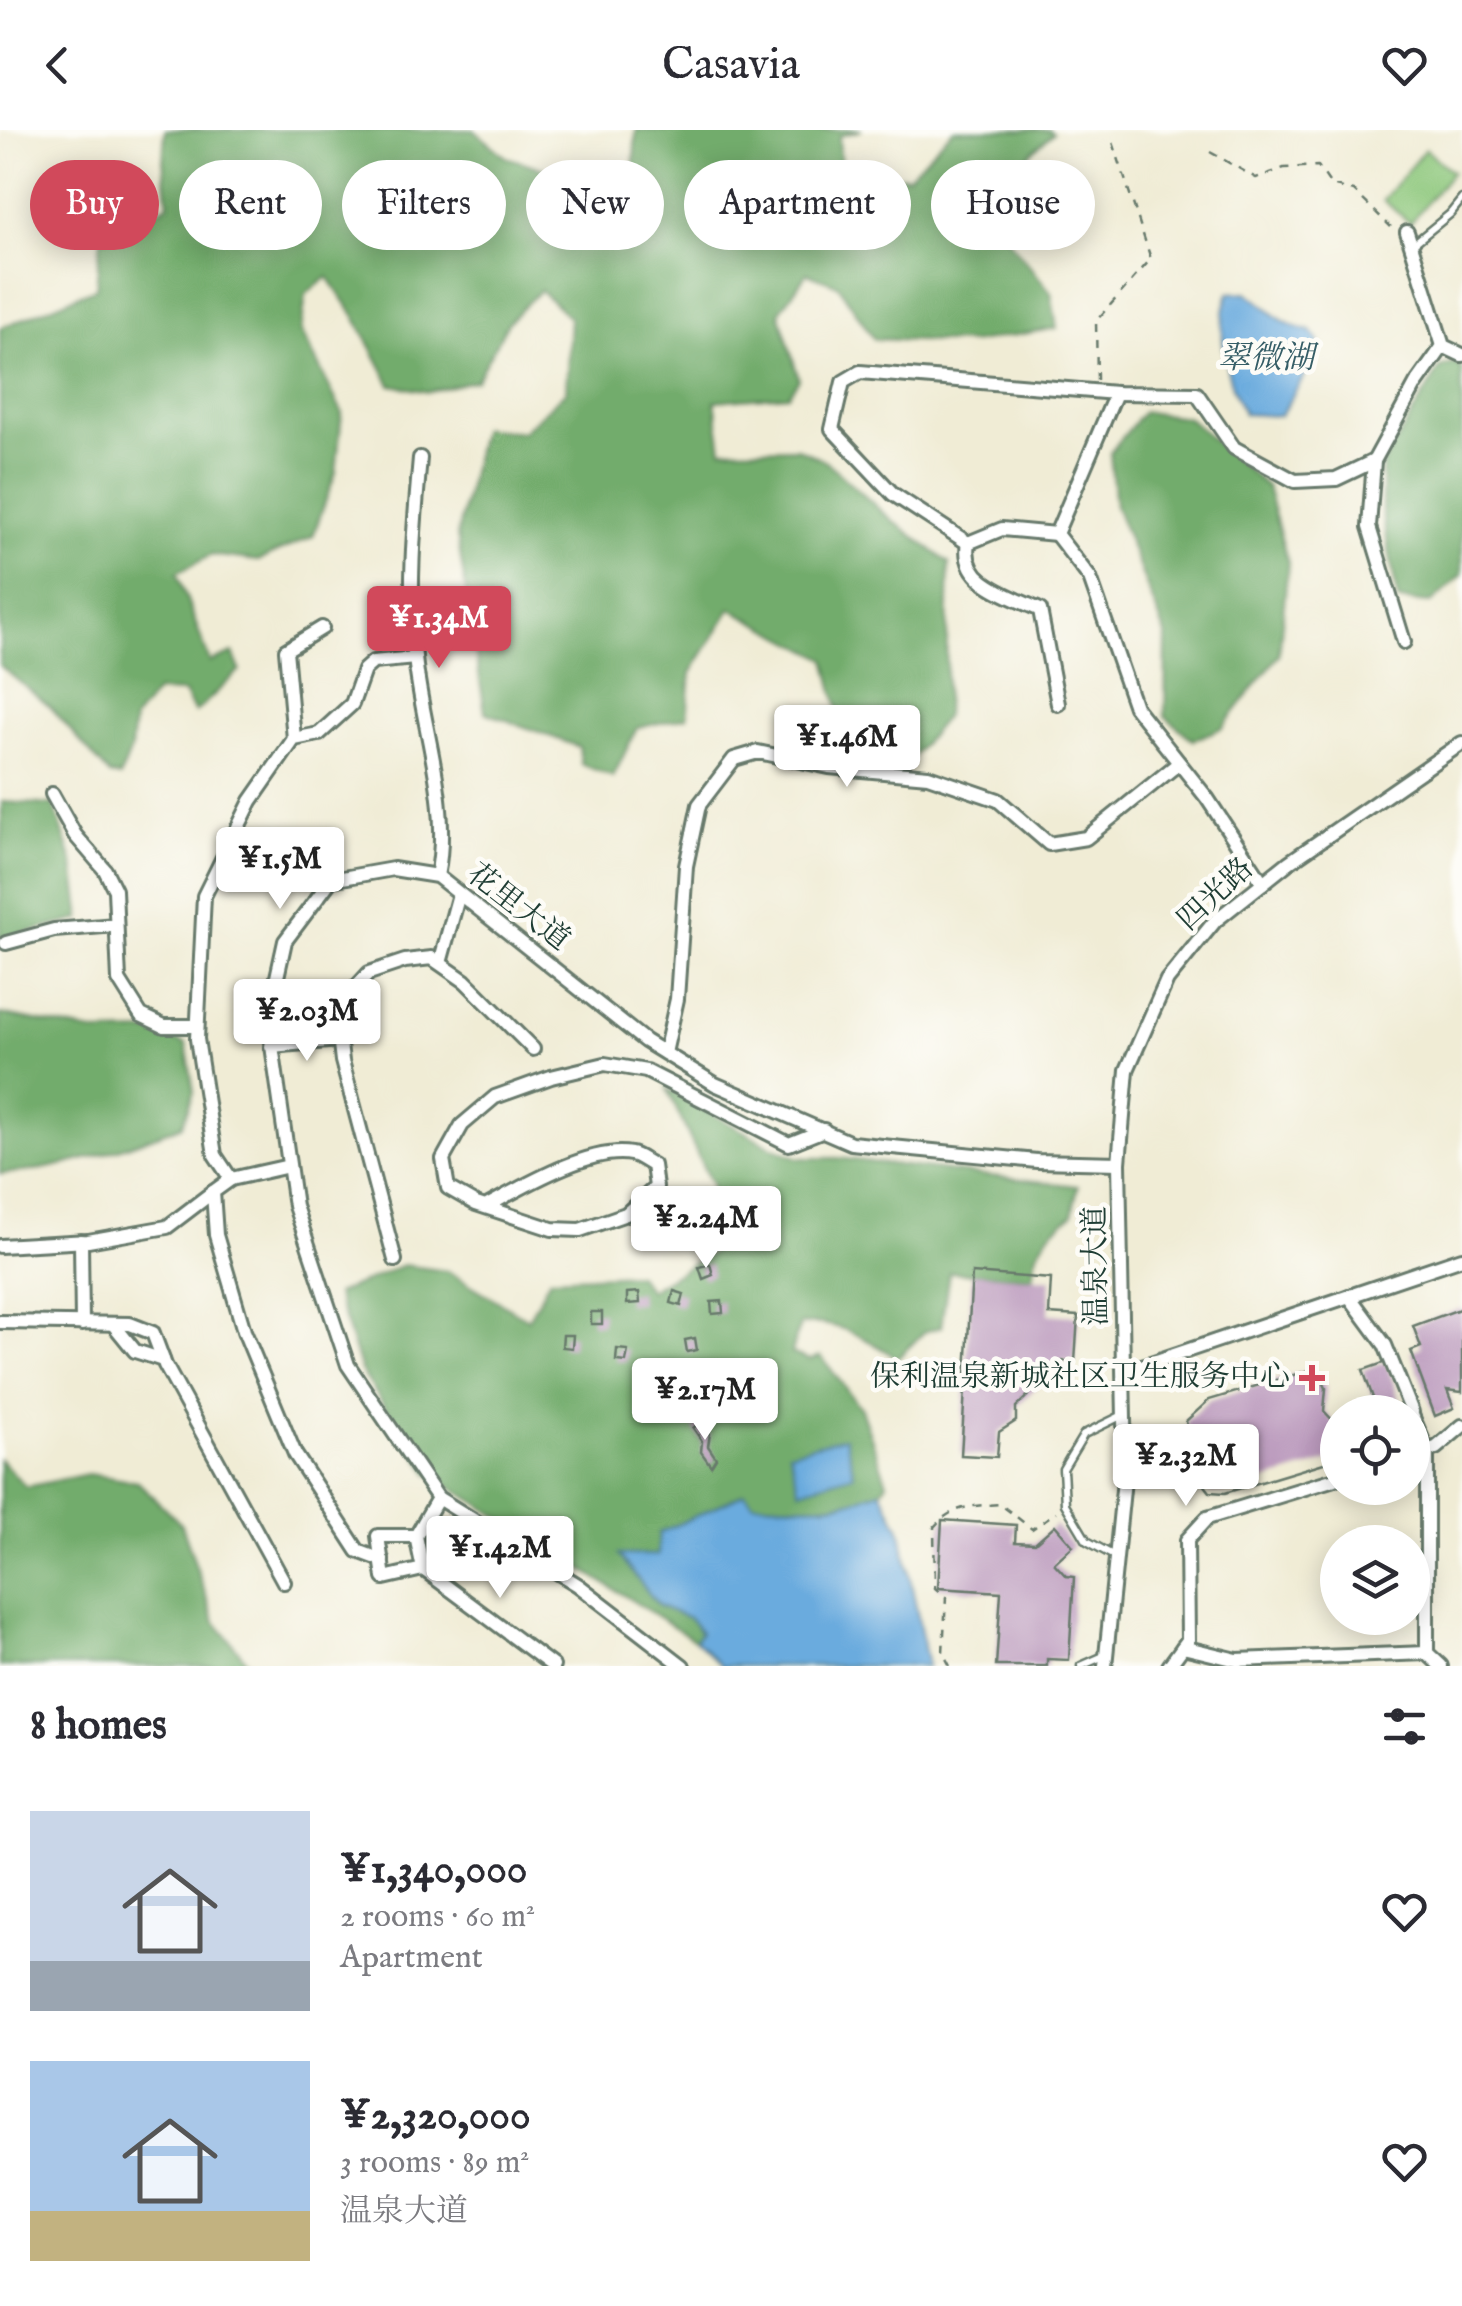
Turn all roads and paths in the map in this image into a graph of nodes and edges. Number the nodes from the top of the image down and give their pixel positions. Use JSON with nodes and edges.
{"nodes":[{"id":1,"x":1112,"y":139,"type":"dead end"},
{"id":2,"x":1210,"y":152,"type":"dead end"},
{"id":3,"x":1462,"y":199,"type":"edge"},
{"id":4,"x":1409,"y":239,"type":"junction"},
{"id":5,"x":1443,"y":346,"type":"junction"},
{"id":6,"x":1462,"y":355,"type":"edge"},
{"id":7,"x":1098,"y":392,"type":"junction"},
{"id":8,"x":1116,"y":394,"type":"junction"},
{"id":9,"x":420,"y":458,"type":"dead end"},
{"id":10,"x":1374,"y":460,"type":"junction"},
{"id":11,"x":1056,"y":534,"type":"junction"},
{"id":12,"x":968,"y":543,"type":"junction"},
{"id":13,"x":322,"y":628,"type":"dead end"},
{"id":14,"x":1404,"y":642,"type":"dead end"},
{"id":15,"x":415,"y":658,"type":"junction"},
{"id":16,"x":1058,"y":704,"type":"dead end"},
{"id":17,"x":294,"y":739,"type":"junction"},
{"id":18,"x":1462,"y":743,"type":"edge"},
{"id":19,"x":1179,"y":763,"type":"junction"},
{"id":20,"x":52,"y":794,"type":"dead end"},
{"id":21,"x":436,"y":876,"type":"junction"},
{"id":22,"x":1263,"y":884,"type":"junction"},
{"id":23,"x":459,"y":894,"type":"junction"},
{"id":24,"x":116,"y":925,"type":"junction"},
{"id":25,"x":6,"y":943,"type":"dead end"},
{"id":26,"x":440,"y":964,"type":"junction"},
{"id":27,"x":198,"y":1026,"type":"junction"},
{"id":28,"x":340,"y":1040,"type":"junction"},
{"id":29,"x":271,"y":1046,"type":"junction"},
{"id":30,"x":533,"y":1049,"type":"dead end"},
{"id":31,"x":665,"y":1053,"type":"junction"},
{"id":32,"x":824,"y":1130,"type":"junction"},
{"id":33,"x":1119,"y":1163,"type":"junction"},
{"id":34,"x":289,"y":1166,"type":"junction"},
{"id":35,"x":231,"y":1179,"type":"junction"},
{"id":36,"x":213,"y":1192,"type":"junction"},
{"id":37,"x":487,"y":1206,"type":"junction"},
{"id":38,"x":81,"y":1242,"type":"junction"},
{"id":39,"x":0,"y":1246,"type":"edge"},
{"id":40,"x":1462,"y":1258,"type":"edge"},
{"id":41,"x":395,"y":1260,"type":"dead end"},
{"id":42,"x":1349,"y":1296,"type":"junction"},
{"id":43,"x":0,"y":1322,"type":"edge"},
{"id":44,"x":82,"y":1324,"type":"junction"},
{"id":45,"x":113,"y":1324,"type":"junction"},
{"id":46,"x":163,"y":1360,"type":"junction"},
{"id":47,"x":1124,"y":1372,"type":"junction"},
{"id":48,"x":1405,"y":1395,"type":"edge"},
{"id":49,"x":1124,"y":1414,"type":"junction"},
{"id":50,"x":1462,"y":1426,"type":"edge"},
{"id":51,"x":1430,"y":1450,"type":"edge"},
{"id":52,"x":1320,"y":1483,"type":"edge"},
{"id":53,"x":438,"y":1498,"type":"junction"},
{"id":54,"x":1064,"y":1504,"type":"junction"},
{"id":55,"x":1422,"y":1505,"type":"edge"},
{"id":56,"x":416,"y":1536,"type":"junction"},
{"id":57,"x":1116,"y":1556,"type":"junction"},
{"id":58,"x":382,"y":1560,"type":"junction"},
{"id":59,"x":423,"y":1569,"type":"junction"},
{"id":60,"x":284,"y":1582,"type":"dead end"},
{"id":61,"x":1183,"y":1647,"type":"junction"},
{"id":62,"x":1427,"y":1653,"type":"junction"},
{"id":63,"x":1106,"y":1660,"type":"edge"},
{"id":64,"x":552,"y":1666,"type":"edge"},
{"id":65,"x":683,"y":1666,"type":"edge"},
{"id":66,"x":950,"y":1666,"type":"edge"},
{"id":67,"x":1080,"y":1666,"type":"edge"},
{"id":68,"x":1169,"y":1666,"type":"edge"},
{"id":69,"x":1441,"y":1666,"type":"edge"}],
"edges":[{"from":1,"to":7,"type":"path"},
{"from":2,"to":4,"type":"path"},
{"from":3,"to":4,"type":"lane"},
{"from":4,"to":5,"type":"street"},
{"from":5,"to":6,"type":"street"},
{"from":5,"to":10,"type":"street"},
{"from":7,"to":8,"type":"street"},
{"from":7,"to":12,"type":"street"},
{"from":8,"to":10,"type":"street"},
{"from":8,"to":11,"type":"street"},
{"from":9,"to":15,"type":"street"},
{"from":10,"to":14,"type":"street"},
{"from":11,"to":12,"type":"street"},
{"from":11,"to":19,"type":"street"},
{"from":12,"to":16,"type":"street"},
{"from":13,"to":17,"type":"street"},
{"from":15,"to":17,"type":"street"},
{"from":15,"to":21,"type":"street"},
{"from":17,"to":27,"type":"street"},
{"from":18,"to":22,"type":"street","name":"四光路"},
{"from":19,"to":22,"type":"street"},
{"from":19,"to":31,"type":"street"},
{"from":20,"to":24,"type":"street"},
{"from":21,"to":23,"type":"street","name":"花里大道"},
{"from":21,"to":29,"type":"street","name":"花里大道"},
{"from":22,"to":33,"type":"street","name":"四光路"},
{"from":23,"to":26,"type":"street"},
{"from":23,"to":31,"type":"street","name":"花里大道"},
{"from":24,"to":25,"type":"street"},
{"from":24,"to":27,"type":"street"},
{"from":26,"to":28,"type":"street"},
{"from":26,"to":30,"type":"street"},
{"from":27,"to":35,"type":"street"},
{"from":28,"to":29,"type":"street"},
{"from":28,"to":41,"type":"street"},
{"from":29,"to":34,"type":"street","name":"花里大道"},
{"from":31,"to":32,"type":"street","name":"花里大道"},
{"from":32,"to":33,"type":"street","name":"花里大道"},
{"from":32,"to":37,"type":"street"},
{"from":33,"to":47,"type":"street","name":"温泉大道"},
{"from":34,"to":35,"type":"street"},
{"from":34,"to":53,"type":"street","name":"花里大道"},
{"from":35,"to":36,"type":"street"},
{"from":36,"to":38,"type":"street"},
{"from":36,"to":58,"type":"street"},
{"from":37,"to":37,"type":"street"},
{"from":38,"to":39,"type":"street"},
{"from":38,"to":44,"type":"street"},
{"from":40,"to":42,"type":"street"},
{"from":42,"to":47,"type":"street"},
{"from":42,"to":48,"type":"street"},
{"from":43,"to":44,"type":"street"},
{"from":44,"to":45,"type":"street"},
{"from":45,"to":46,"type":"street"},
{"from":45,"to":46,"type":"street"},
{"from":46,"to":60,"type":"street"},
{"from":47,"to":49,"type":"street","name":"温泉大道"},
{"from":49,"to":54,"type":"lane"},
{"from":49,"to":57,"type":"street","name":"温泉大道"},
{"from":50,"to":51,"type":"street"},
{"from":52,"to":61,"type":"street"},
{"from":53,"to":56,"type":"street"},
{"from":53,"to":65,"type":"street","name":"花里大道"},
{"from":54,"to":57,"type":"lane"},
{"from":54,"to":66,"type":"path"},
{"from":55,"to":62,"type":"street"},
{"from":56,"to":58,"type":"street"},
{"from":56,"to":59,"type":"street"},
{"from":57,"to":63,"type":"street","name":"温泉大道"},
{"from":58,"to":59,"type":"street"},
{"from":59,"to":64,"type":"street"},
{"from":61,"to":62,"type":"street"},
{"from":61,"to":68,"type":"street"},
{"from":62,"to":69,"type":"street"},
{"from":63,"to":67,"type":"lane"}]}
